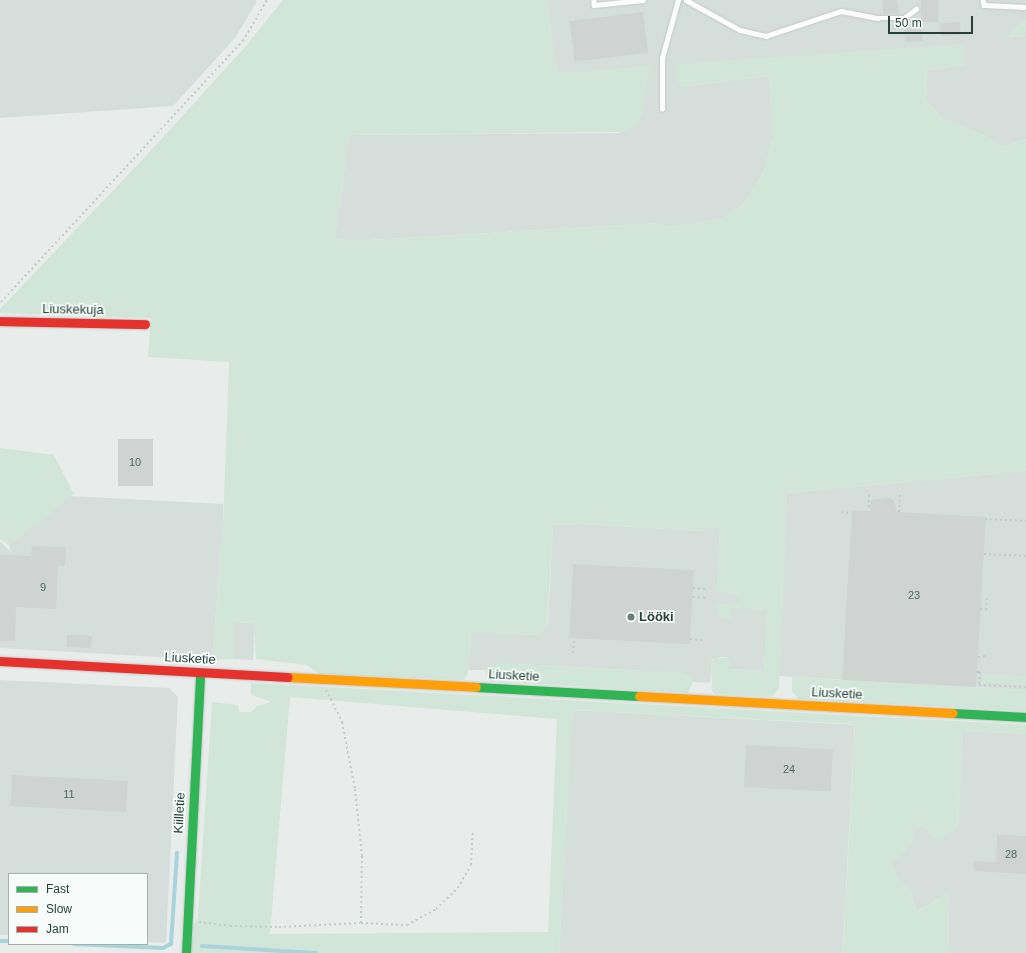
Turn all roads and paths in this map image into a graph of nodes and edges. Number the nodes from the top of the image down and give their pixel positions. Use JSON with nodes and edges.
{"nodes":[{"id":1,"x":268,"y":0,"type":"edge"},
{"id":2,"x":594,"y":0,"type":"edge"},
{"id":3,"x":643,"y":0,"type":"edge"},
{"id":4,"x":678,"y":0,"type":"edge"},
{"id":5,"x":686,"y":0,"type":"edge"},
{"id":6,"x":983,"y":0,"type":"edge"},
{"id":7,"x":1026,"y":7,"type":"edge"},
{"id":8,"x":916,"y":9,"type":"dead end"},
{"id":9,"x":662,"y":109,"type":"dead end"},
{"id":10,"x":1,"y":302,"type":"dead end"},
{"id":11,"x":0,"y":321,"type":"edge"},
{"id":12,"x":145,"y":324,"type":"dead end"},
{"id":13,"x":900,"y":494,"type":"dead end"},
{"id":14,"x":869,"y":495,"type":"dead end"},
{"id":15,"x":871,"y":507,"type":"dead end"},
{"id":16,"x":842,"y":512,"type":"dead end"},
{"id":17,"x":899,"y":512,"type":"dead end"},
{"id":18,"x":851,"y":513,"type":"dead end"},
{"id":19,"x":986,"y":519,"type":"dead end"},
{"id":20,"x":1026,"y":521,"type":"edge"},
{"id":21,"x":984,"y":554,"type":"dead end"},
{"id":22,"x":1026,"y":556,"type":"edge"},
{"id":23,"x":693,"y":588,"type":"dead end"},
{"id":24,"x":707,"y":588,"type":"dead end"},
{"id":25,"x":692,"y":597,"type":"dead end"},
{"id":26,"x":706,"y":598,"type":"dead end"},
{"id":27,"x":987,"y":598,"type":"dead end"},
{"id":28,"x":980,"y":609,"type":"dead end"},
{"id":29,"x":574,"y":638,"type":"dead end"},
{"id":30,"x":690,"y":639,"type":"dead end"},
{"id":31,"x":704,"y":640,"type":"dead end"},
{"id":32,"x":984,"y":652,"type":"dead end"},
{"id":33,"x":573,"y":653,"type":"dead end"},
{"id":34,"x":978,"y":657,"type":"dead end"},
{"id":35,"x":0,"y":661,"type":"edge"},
{"id":36,"x":977,"y":672,"type":"dead end"},
{"id":37,"x":200,"y":674,"type":"junction"},
{"id":38,"x":320,"y":678,"type":"junction"},
{"id":39,"x":1026,"y":687,"type":"edge"},
{"id":40,"x":1026,"y":717,"type":"edge"},
{"id":41,"x":473,"y":830,"type":"dead end"},
{"id":42,"x":188,"y":920,"type":"junction"},
{"id":43,"x":361,"y":923,"type":"junction"},
{"id":44,"x":186,"y":953,"type":"edge"}],
"edges":[{"from":1,"to":10,"type":"path"},
{"from":2,"to":3,"type":"lane"},
{"from":4,"to":9,"type":"lane"},
{"from":5,"to":8,"type":"lane"},
{"from":6,"to":7,"type":"lane"},
{"from":11,"to":12,"type":"street","name":"Liuskekuja"},
{"from":13,"to":17,"type":"path"},
{"from":14,"to":15,"type":"path"},
{"from":16,"to":18,"type":"path"},
{"from":19,"to":20,"type":"path"},
{"from":21,"to":22,"type":"path"},
{"from":23,"to":24,"type":"path"},
{"from":25,"to":26,"type":"path"},
{"from":27,"to":28,"type":"path"},
{"from":29,"to":33,"type":"path"},
{"from":30,"to":31,"type":"path"},
{"from":32,"to":34,"type":"path"},
{"from":35,"to":37,"type":"street","name":"Liusketie"},
{"from":36,"to":39,"type":"path"},
{"from":37,"to":38,"type":"street","name":"Liusketie"},
{"from":37,"to":42,"type":"street","name":"Kiilletie"},
{"from":38,"to":40,"type":"street","name":"Liusketie"},
{"from":38,"to":43,"type":"path"},
{"from":41,"to":43,"type":"path"},
{"from":42,"to":43,"type":"path"},
{"from":42,"to":44,"type":"street","name":"Kiilletie"}]}
